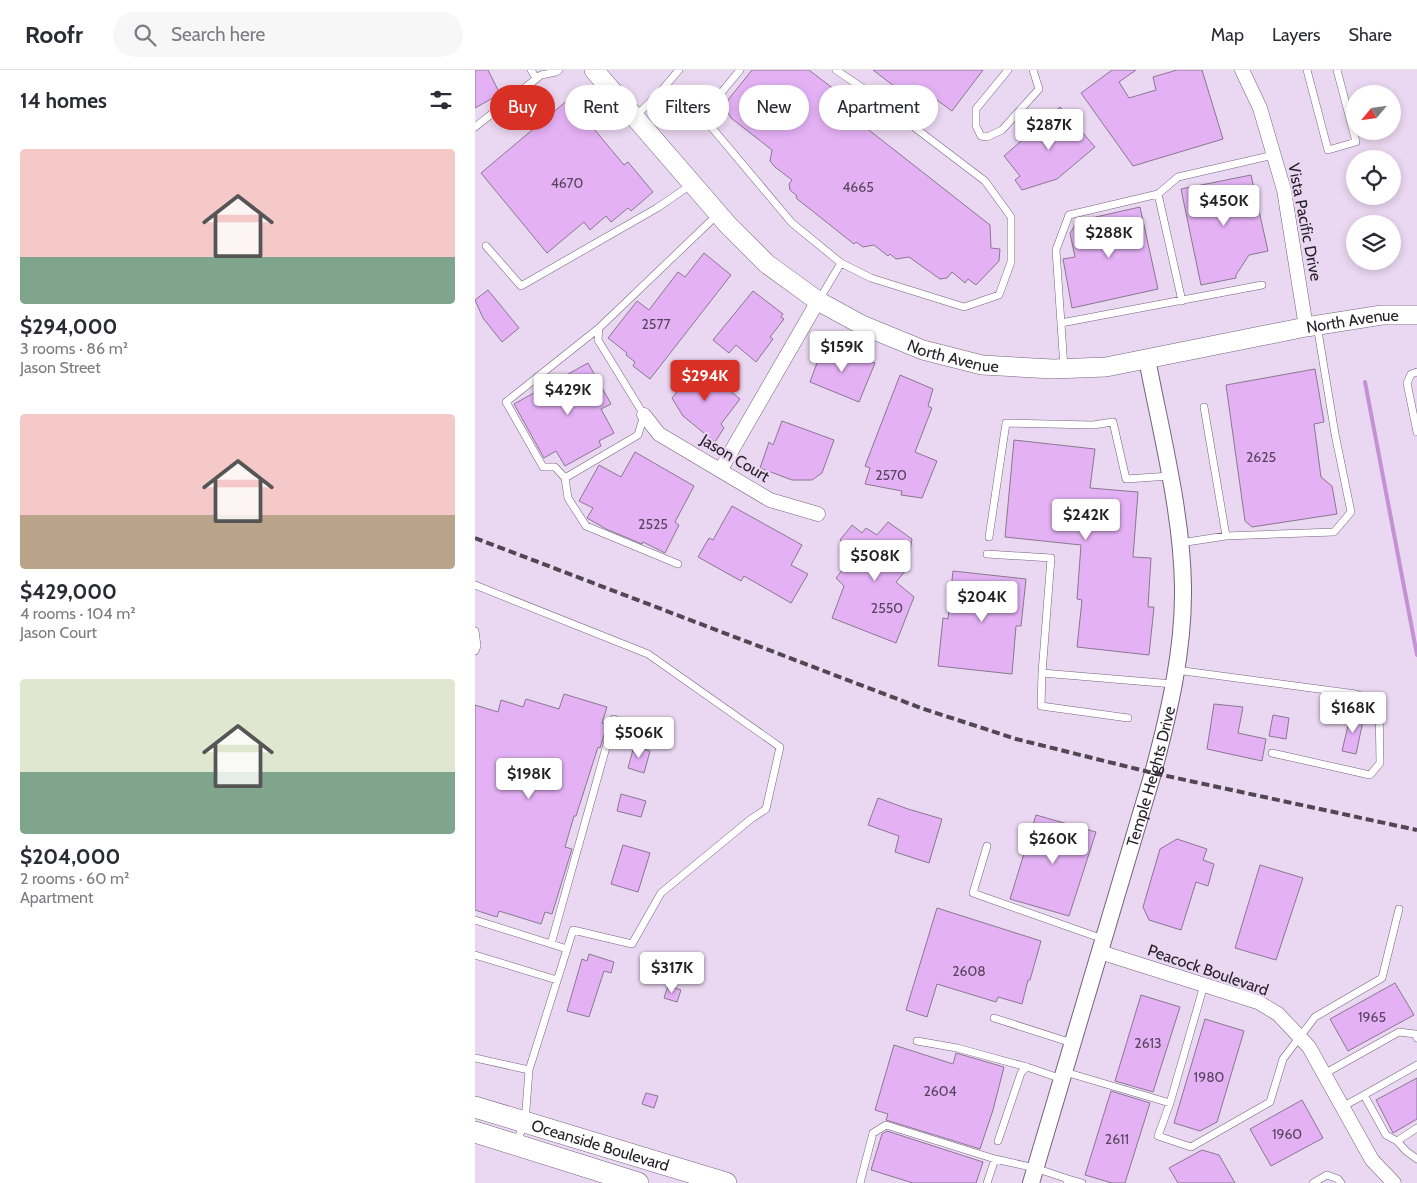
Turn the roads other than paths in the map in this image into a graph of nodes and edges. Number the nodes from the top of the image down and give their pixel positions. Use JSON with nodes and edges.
{"nodes":[{"id":1,"x":531,"y":70,"type":"edge"},
{"id":2,"x":559,"y":70,"type":"edge"},
{"id":3,"x":594,"y":70,"type":"edge"},
{"id":4,"x":739,"y":70,"type":"edge"},
{"id":5,"x":836,"y":70,"type":"edge"},
{"id":6,"x":1008,"y":70,"type":"edge"},
{"id":7,"x":1033,"y":70,"type":"edge"},
{"id":8,"x":1307,"y":70,"type":"edge"},
{"id":9,"x":1337,"y":70,"type":"edge"},
{"id":10,"x":675,"y":71,"type":"edge"},
{"id":11,"x":1244,"y":71,"type":"edge"},
{"id":12,"x":536,"y":78,"type":"junction"},
{"id":13,"x":607,"y":85,"type":"edge"},
{"id":14,"x":637,"y":115,"type":"edge"},
{"id":15,"x":637,"y":119,"type":"edge"},
{"id":16,"x":475,"y":127,"type":"edge"},
{"id":17,"x":1274,"y":156,"type":"junction"},
{"id":18,"x":692,"y":184,"type":"junction"},
{"id":19,"x":1158,"y":194,"type":"junction"},
{"id":20,"x":719,"y":214,"type":"junction"},
{"id":21,"x":487,"y":246,"type":"dead end"},
{"id":22,"x":841,"y":263,"type":"junction"},
{"id":23,"x":1262,"y":285,"type":"dead end"},
{"id":24,"x":818,"y":301,"type":"junction"},
{"id":25,"x":1182,"y":301,"type":"junction"},
{"id":26,"x":1417,"y":315,"type":"edge"},
{"id":27,"x":1061,"y":323,"type":"junction"},
{"id":28,"x":1311,"y":326,"type":"junction"},
{"id":29,"x":599,"y":328,"type":"junction"},
{"id":30,"x":1147,"y":358,"type":"junction"},
{"id":31,"x":1064,"y":368,"type":"junction"},
{"id":32,"x":1417,"y":372,"type":"edge"},
{"id":33,"x":1204,"y":408,"type":"dead end"},
{"id":34,"x":645,"y":415,"type":"junction"},
{"id":35,"x":1417,"y":432,"type":"edge"},
{"id":36,"x":721,"y":469,"type":"junction"},
{"id":37,"x":1170,"y":476,"type":"junction"},
{"id":38,"x":565,"y":478,"type":"junction"},
{"id":39,"x":818,"y":514,"type":"dead end"},
{"id":40,"x":1226,"y":536,"type":"junction"},
{"id":41,"x":989,"y":537,"type":"dead end"},
{"id":42,"x":1179,"y":543,"type":"junction"},
{"id":43,"x":987,"y":554,"type":"dead end"},
{"id":44,"x":678,"y":564,"type":"dead end"},
{"id":45,"x":475,"y":585,"type":"edge"},
{"id":46,"x":475,"y":631,"type":"edge"},
{"id":47,"x":476,"y":647,"type":"edge"},
{"id":48,"x":1042,"y":673,"type":"junction"},
{"id":49,"x":1174,"y":677,"type":"junction"},
{"id":50,"x":1128,"y":718,"type":"dead end"},
{"id":51,"x":614,"y":719,"type":"dead end"},
{"id":52,"x":1271,"y":752,"type":"dead end"},
{"id":53,"x":987,"y":846,"type":"dead end"},
{"id":54,"x":1399,"y":910,"type":"dead end"},
{"id":55,"x":475,"y":920,"type":"edge"},
{"id":56,"x":551,"y":944,"type":"junction"},
{"id":57,"x":1102,"y":946,"type":"junction"},
{"id":58,"x":567,"y":949,"type":"junction"},
{"id":59,"x":475,"y":956,"type":"edge"},
{"id":60,"x":557,"y":980,"type":"junction"},
{"id":61,"x":1204,"y":985,"type":"junction"},
{"id":62,"x":994,"y":1018,"type":"dead end"},
{"id":63,"x":1300,"y":1037,"type":"junction"},
{"id":64,"x":1417,"y":1038,"type":"edge"},
{"id":65,"x":917,"y":1041,"type":"dead end"},
{"id":66,"x":1073,"y":1043,"type":"junction"},
{"id":67,"x":475,"y":1058,"type":"edge"},
{"id":68,"x":1417,"y":1065,"type":"edge"},
{"id":69,"x":1027,"y":1067,"type":"junction"},
{"id":70,"x":529,"y":1070,"type":"junction"},
{"id":71,"x":1324,"y":1074,"type":"junction"},
{"id":72,"x":1063,"y":1075,"type":"junction"},
{"id":73,"x":1364,"y":1095,"type":"junction"},
{"id":74,"x":1170,"y":1103,"type":"junction"},
{"id":75,"x":475,"y":1107,"type":"edge"},
{"id":76,"x":1342,"y":1107,"type":"junction"},
{"id":77,"x":525,"y":1122,"type":"junction"},
{"id":78,"x":1417,"y":1128,"type":"edge"},
{"id":79,"x":475,"y":1132,"type":"edge"},
{"id":80,"x":998,"y":1141,"type":"dead end"},
{"id":81,"x":1397,"y":1141,"type":"junction"},
{"id":82,"x":515,"y":1145,"type":"junction"},
{"id":83,"x":995,"y":1159,"type":"junction"},
{"id":84,"x":1417,"y":1159,"type":"edge"},
{"id":85,"x":1033,"y":1176,"type":"edge"},
{"id":86,"x":1068,"y":1181,"type":"edge"},
{"id":87,"x":638,"y":1183,"type":"edge"},
{"id":88,"x":726,"y":1183,"type":"edge"},
{"id":89,"x":860,"y":1183,"type":"edge"},
{"id":90,"x":987,"y":1183,"type":"edge"},
{"id":91,"x":1082,"y":1183,"type":"edge"},
{"id":92,"x":1313,"y":1183,"type":"edge"},
{"id":93,"x":1341,"y":1183,"type":"edge"},
{"id":94,"x":1393,"y":1183,"type":"edge"}],
"edges":[{"from":1,"to":12,"type":"lane"},
{"from":2,"to":12,"type":"lane"},
{"from":3,"to":13,"type":"main road","name":"North Avenue"},
{"from":4,"to":22,"type":"lane"},
{"from":5,"to":22,"type":"lane"},
{"from":6,"to":7,"type":"lane"},
{"from":8,"to":9,"type":"lane"},
{"from":10,"to":14,"type":"lane"},
{"from":11,"to":17,"type":"street","name":"Vista Pacific Drive"},
{"from":12,"to":16,"type":"lane"},
{"from":15,"to":18,"type":"main road","name":"North Avenue"},
{"from":17,"to":19,"type":"lane"},
{"from":17,"to":28,"type":"street","name":"Vista Pacific Drive"},
{"from":18,"to":20,"type":"main road","name":"North Avenue"},
{"from":18,"to":21,"type":"lane"},
{"from":19,"to":25,"type":"lane"},
{"from":19,"to":27,"type":"lane"},
{"from":20,"to":24,"type":"main road","name":"North Avenue"},
{"from":20,"to":29,"type":"lane"},
{"from":22,"to":24,"type":"lane"},
{"from":23,"to":25,"type":"lane"},
{"from":24,"to":31,"type":"main road","name":"North Avenue"},
{"from":24,"to":36,"type":"street"},
{"from":25,"to":27,"type":"lane"},
{"from":26,"to":28,"type":"main road","name":"North Avenue"},
{"from":27,"to":31,"type":"lane"},
{"from":28,"to":30,"type":"main road","name":"North Avenue"},
{"from":28,"to":40,"type":"lane"},
{"from":29,"to":34,"type":"lane"},
{"from":29,"to":38,"type":"lane"},
{"from":30,"to":31,"type":"main road","name":"North Avenue"},
{"from":30,"to":37,"type":"street","name":"Temple Heights Drive"},
{"from":32,"to":35,"type":"lane"},
{"from":33,"to":40,"type":"lane"},
{"from":34,"to":36,"type":"street","name":"Jason Court"},
{"from":34,"to":38,"type":"lane"},
{"from":36,"to":39,"type":"street","name":"Jason Court"},
{"from":37,"to":41,"type":"lane"},
{"from":37,"to":42,"type":"street","name":"Temple Heights Drive"},
{"from":38,"to":44,"type":"lane"},
{"from":40,"to":42,"type":"lane"},
{"from":42,"to":49,"type":"street","name":"Temple Heights Drive"},
{"from":43,"to":48,"type":"lane"},
{"from":45,"to":58,"type":"lane"},
{"from":46,"to":47,"type":"lane"},
{"from":48,"to":49,"type":"lane"},
{"from":48,"to":50,"type":"lane"},
{"from":49,"to":52,"type":"lane"},
{"from":49,"to":57,"type":"street","name":"Temple Heights Drive"},
{"from":51,"to":56,"type":"lane"},
{"from":53,"to":57,"type":"lane"},
{"from":54,"to":63,"type":"lane"},
{"from":55,"to":56,"type":"lane"},
{"from":56,"to":58,"type":"lane"},
{"from":57,"to":61,"type":"street","name":"Peacock Boulevard"},
{"from":57,"to":66,"type":"street","name":"Temple Heights Drive"},
{"from":58,"to":60,"type":"lane"},
{"from":59,"to":60,"type":"lane"},
{"from":60,"to":70,"type":"lane"},
{"from":61,"to":63,"type":"street","name":"Peacock Boulevard"},
{"from":61,"to":74,"type":"lane"},
{"from":62,"to":66,"type":"lane"},
{"from":63,"to":71,"type":"street","name":"Peacock Boulevard"},
{"from":63,"to":74,"type":"lane"},
{"from":64,"to":71,"type":"lane"},
{"from":65,"to":69,"type":"lane"},
{"from":66,"to":72,"type":"street","name":"Temple Heights Drive"},
{"from":67,"to":70,"type":"lane"},
{"from":68,"to":73,"type":"lane"},
{"from":69,"to":72,"type":"lane"},
{"from":69,"to":80,"type":"lane"},
{"from":70,"to":77,"type":"lane"},
{"from":71,"to":76,"type":"street","name":"Peacock Boulevard"},
{"from":72,"to":74,"type":"lane"},
{"from":72,"to":85,"type":"street","name":"Temple Heights Drive"},
{"from":73,"to":76,"type":"lane"},
{"from":73,"to":81,"type":"lane"},
{"from":75,"to":77,"type":"main road","name":"Oceanside Boulevard"},
{"from":76,"to":94,"type":"street","name":"Peacock Boulevard"},
{"from":77,"to":82,"type":"lane"},
{"from":77,"to":88,"type":"main road","name":"Oceanside Boulevard"},
{"from":78,"to":81,"type":"lane"},
{"from":79,"to":82,"type":"main road","name":"Oceanside Boulevard"},
{"from":81,"to":84,"type":"lane"},
{"from":82,"to":87,"type":"main road","name":"Oceanside Boulevard"},
{"from":83,"to":85,"type":"lane"},
{"from":83,"to":89,"type":"lane"},
{"from":83,"to":90,"type":"lane"},
{"from":85,"to":86,"type":"lane"},
{"from":86,"to":91,"type":"lane"},
{"from":92,"to":93,"type":"lane"}]}
